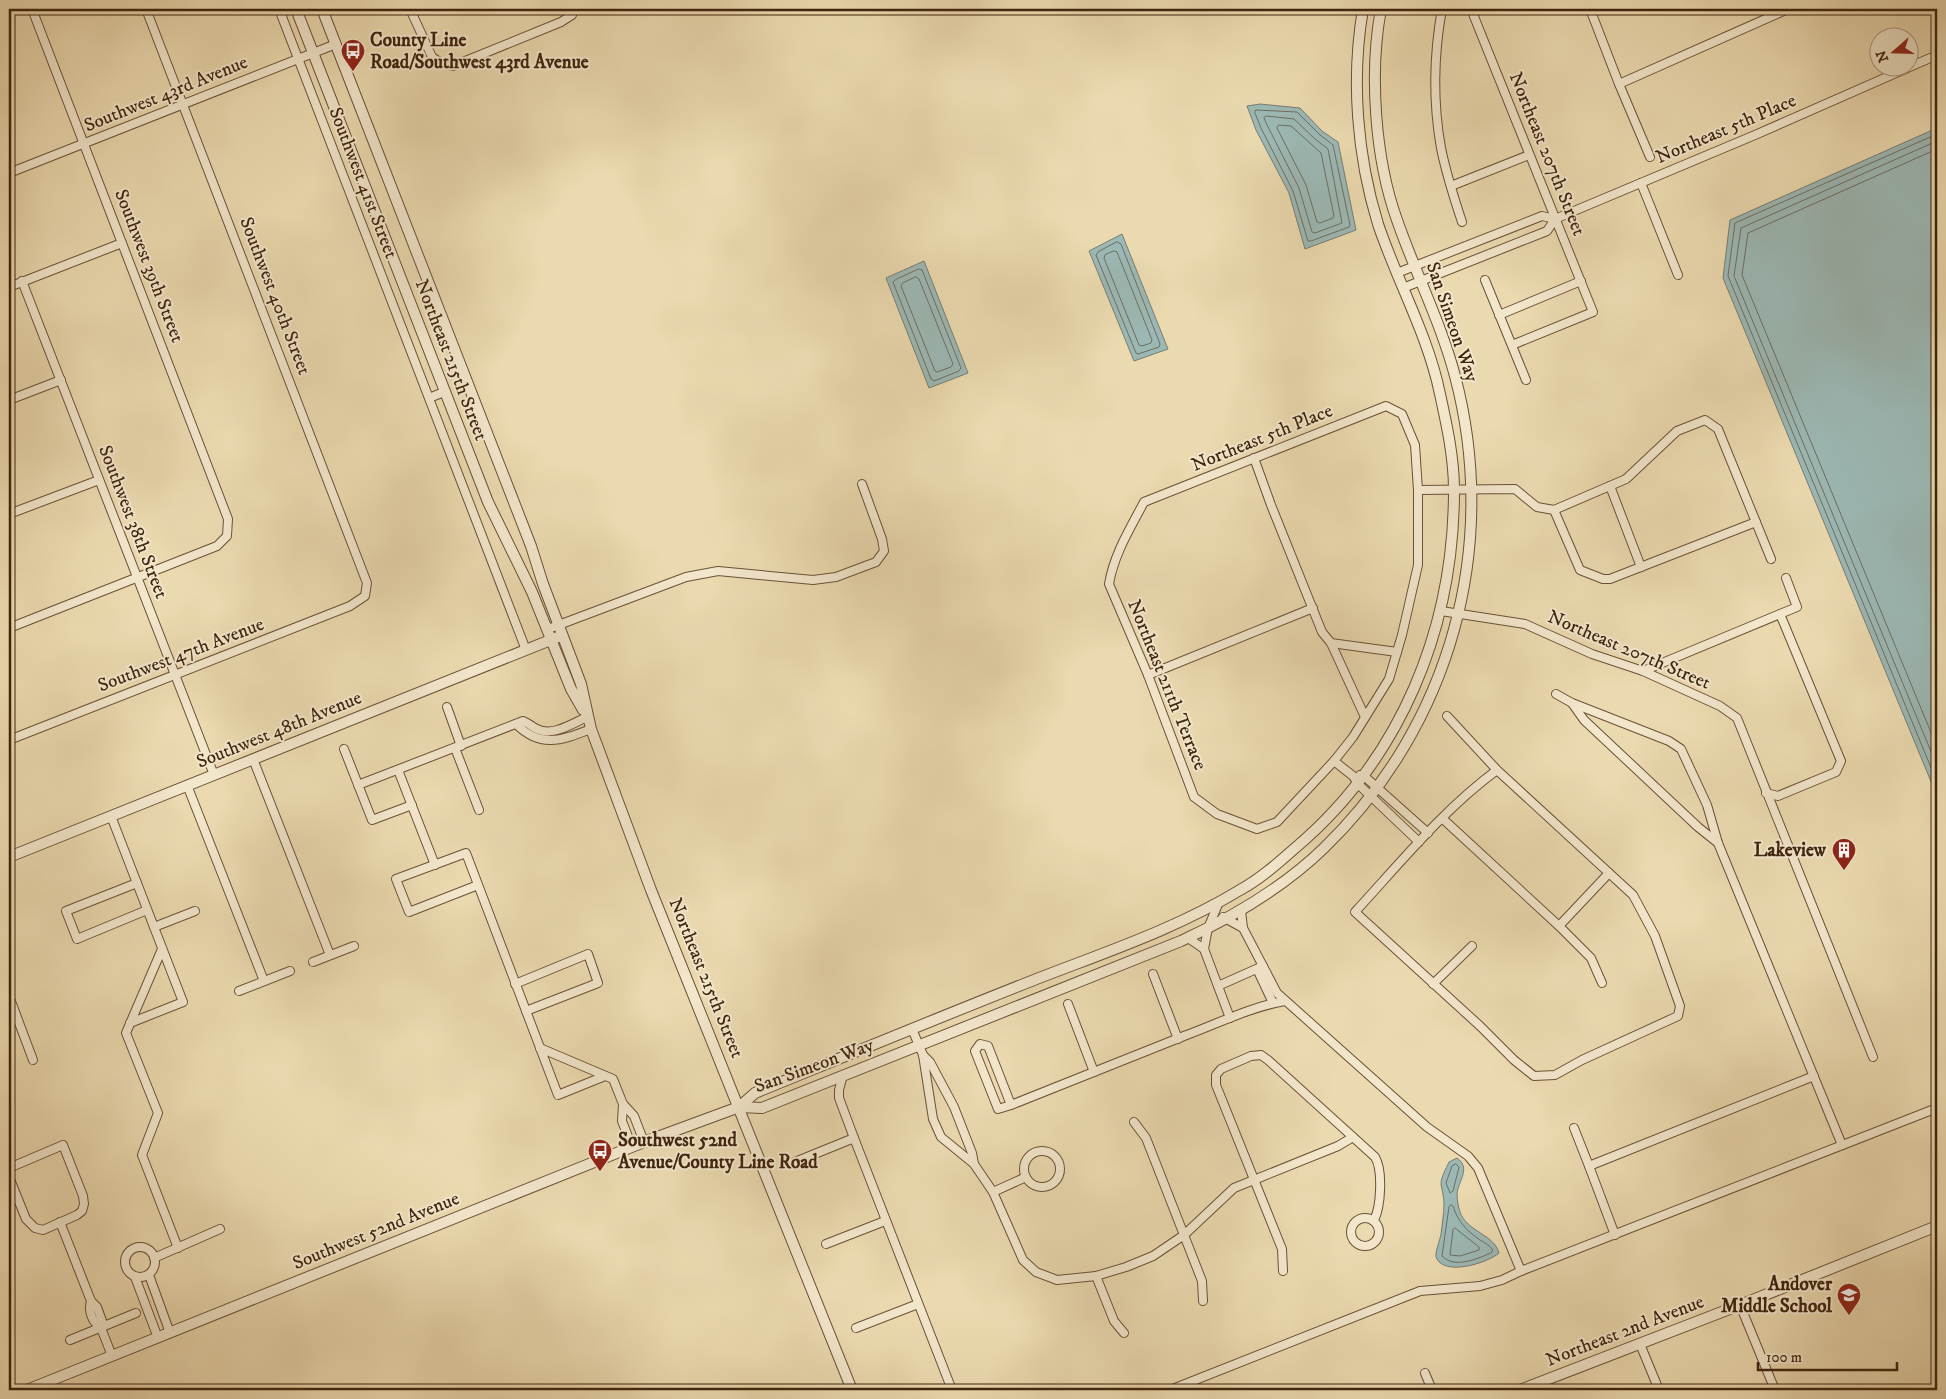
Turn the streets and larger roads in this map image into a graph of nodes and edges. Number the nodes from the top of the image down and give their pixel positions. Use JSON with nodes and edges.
{"nodes":[{"id":1,"x":32,"y":9,"type":"edge"},
{"id":2,"x":146,"y":9,"type":"edge"},
{"id":3,"x":279,"y":9,"type":"edge"},
{"id":4,"x":296,"y":9,"type":"edge"},
{"id":5,"x":322,"y":9,"type":"edge"},
{"id":6,"x":410,"y":9,"type":"edge"},
{"id":7,"x":1363,"y":9,"type":"edge"},
{"id":8,"x":1381,"y":9,"type":"edge"},
{"id":9,"x":1442,"y":9,"type":"edge"},
{"id":10,"x":1471,"y":9,"type":"edge"},
{"id":11,"x":1590,"y":9,"type":"edge"},
{"id":12,"x":1788,"y":9,"type":"edge"},
{"id":13,"x":572,"y":12,"type":"edge"},
{"id":14,"x":336,"y":44,"type":"junction"},
{"id":15,"x":314,"y":53,"type":"junction"},
{"id":16,"x":1937,"y":55,"type":"edge"},
{"id":17,"x":298,"y":59,"type":"junction"},
{"id":18,"x":1619,"y":84,"type":"junction"},
{"id":19,"x":184,"y":104,"type":"junction"},
{"id":20,"x":85,"y":143,"type":"junction"},
{"id":21,"x":1529,"y":155,"type":"junction"},
{"id":22,"x":1650,"y":157,"type":"dead end"},
{"id":23,"x":9,"y":173,"type":"edge"},
{"id":24,"x":1641,"y":183,"type":"junction"},
{"id":25,"x":1451,"y":186,"type":"junction"},
{"id":26,"x":1555,"y":219,"type":"junction"},
{"id":27,"x":1462,"y":222,"type":"dead end"},
{"id":28,"x":122,"y":243,"type":"junction"},
{"id":29,"x":1414,"y":267,"type":"junction"},
{"id":30,"x":1398,"y":273,"type":"junction"},
{"id":31,"x":1678,"y":275,"type":"dead end"},
{"id":32,"x":1485,"y":280,"type":"dead end"},
{"id":33,"x":22,"y":281,"type":"junction"},
{"id":34,"x":1420,"y":282,"type":"junction"},
{"id":35,"x":1580,"y":282,"type":"junction"},
{"id":36,"x":9,"y":287,"type":"edge"},
{"id":37,"x":1403,"y":288,"type":"junction"},
{"id":38,"x":1499,"y":315,"type":"junction"},
{"id":39,"x":1512,"y":345,"type":"junction"},
{"id":40,"x":61,"y":380,"type":"junction"},
{"id":41,"x":1526,"y":380,"type":"dead end"},
{"id":42,"x":444,"y":392,"type":"junction"},
{"id":43,"x":429,"y":398,"type":"junction"},
{"id":44,"x":9,"y":400,"type":"edge"},
{"id":45,"x":1254,"y":458,"type":"junction"},
{"id":46,"x":99,"y":480,"type":"junction"},
{"id":47,"x":862,"y":484,"type":"dead end"},
{"id":48,"x":1610,"y":486,"type":"junction"},
{"id":49,"x":1454,"y":488,"type":"junction"},
{"id":50,"x":1472,"y":488,"type":"junction"},
{"id":51,"x":1418,"y":490,"type":"junction"},
{"id":52,"x":1554,"y":510,"type":"junction"},
{"id":53,"x":9,"y":514,"type":"edge"},
{"id":54,"x":1756,"y":522,"type":"junction"},
{"id":55,"x":1771,"y":559,"type":"dead end"},
{"id":56,"x":1641,"y":567,"type":"junction"},
{"id":57,"x":137,"y":577,"type":"junction"},
{"id":58,"x":1786,"y":578,"type":"dead end"},
{"id":59,"x":1109,"y":584,"type":"joint"},
{"id":60,"x":365,"y":596,"type":"joint"},
{"id":61,"x":1312,"y":608,"type":"junction"},
{"id":62,"x":1441,"y":611,"type":"junction"},
{"id":63,"x":1459,"y":613,"type":"junction"},
{"id":64,"x":1780,"y":614,"type":"junction"},
{"id":65,"x":558,"y":625,"type":"junction"},
{"id":66,"x":9,"y":628,"type":"edge"},
{"id":67,"x":548,"y":629,"type":"junction"},
{"id":68,"x":562,"y":636,"type":"junction"},
{"id":69,"x":552,"y":640,"type":"junction"},
{"id":70,"x":1331,"y":643,"type":"junction"},
{"id":71,"x":526,"y":650,"type":"junction"},
{"id":72,"x":1397,"y":652,"type":"junction"},
{"id":73,"x":1644,"y":671,"type":"junction"},
{"id":74,"x":174,"y":675,"type":"junction"},
{"id":75,"x":1148,"y":676,"type":"junction"},
{"id":76,"x":1556,"y":694,"type":"dead end"},
{"id":77,"x":1572,"y":703,"type":"junction"},
{"id":78,"x":447,"y":707,"type":"dead end"},
{"id":79,"x":1447,"y":716,"type":"dead end"},
{"id":80,"x":1365,"y":717,"type":"junction"},
{"id":81,"x":588,"y":718,"type":"junction"},
{"id":82,"x":516,"y":724,"type":"junction"},
{"id":83,"x":591,"y":729,"type":"junction"},
{"id":84,"x":9,"y":740,"type":"edge"},
{"id":85,"x":458,"y":747,"type":"junction"},
{"id":86,"x":344,"y":749,"type":"dead end"},
{"id":87,"x":253,"y":759,"type":"junction"},
{"id":88,"x":1334,"y":761,"type":"junction"},
{"id":89,"x":398,"y":770,"type":"junction"},
{"id":90,"x":1497,"y":770,"type":"junction"},
{"id":91,"x":214,"y":775,"type":"junction"},
{"id":92,"x":1358,"y":778,"type":"junction"},
{"id":93,"x":187,"y":785,"type":"junction"},
{"id":94,"x":358,"y":785,"type":"junction"},
{"id":95,"x":1377,"y":786,"type":"junction"},
{"id":96,"x":1766,"y":793,"type":"junction"},
{"id":97,"x":1370,"y":796,"type":"junction"},
{"id":98,"x":1194,"y":798,"type":"joint"},
{"id":99,"x":412,"y":805,"type":"junction"},
{"id":100,"x":479,"y":810,"type":"dead end"},
{"id":101,"x":111,"y":816,"type":"junction"},
{"id":102,"x":1443,"y":819,"type":"junction"},
{"id":103,"x":1428,"y":833,"type":"junction"},
{"id":104,"x":1419,"y":842,"type":"junction"},
{"id":105,"x":1718,"y":843,"type":"junction"},
{"id":106,"x":9,"y":857,"type":"edge"},
{"id":107,"x":435,"y":865,"type":"junction"},
{"id":108,"x":1609,"y":873,"type":"junction"},
{"id":109,"x":137,"y":883,"type":"junction"},
{"id":110,"x":478,"y":885,"type":"junction"},
{"id":111,"x":1219,"y":902,"type":"junction"},
{"id":112,"x":148,"y":910,"type":"junction"},
{"id":113,"x":195,"y":911,"type":"dead end"},
{"id":114,"x":1241,"y":911,"type":"junction"},
{"id":115,"x":1198,"y":913,"type":"junction"},
{"id":116,"x":1214,"y":914,"type":"junction"},
{"id":117,"x":1228,"y":918,"type":"junction"},
{"id":118,"x":1559,"y":926,"type":"junction"},
{"id":119,"x":154,"y":927,"type":"junction"},
{"id":120,"x":1208,"y":928,"type":"junction"},
{"id":121,"x":1243,"y":928,"type":"junction"},
{"id":122,"x":1188,"y":938,"type":"junction"},
{"id":123,"x":354,"y":946,"type":"dead end"},
{"id":124,"x":1472,"y":946,"type":"dead end"},
{"id":125,"x":162,"y":949,"type":"junction"},
{"id":126,"x":1204,"y":949,"type":"junction"},
{"id":127,"x":330,"y":955,"type":"junction"},
{"id":128,"x":313,"y":962,"type":"dead end"},
{"id":129,"x":1260,"y":968,"type":"junction"},
{"id":130,"x":290,"y":971,"type":"dead end"},
{"id":131,"x":1153,"y":974,"type":"dead end"},
{"id":132,"x":264,"y":981,"type":"junction"},
{"id":133,"x":1602,"y":982,"type":"dead end"},
{"id":134,"x":516,"y":984,"type":"junction"},
{"id":135,"x":1433,"y":984,"type":"junction"},
{"id":136,"x":1218,"y":986,"type":"junction"},
{"id":137,"x":238,"y":991,"type":"dead end"},
{"id":138,"x":9,"y":996,"type":"edge"},
{"id":139,"x":1285,"y":1001,"type":"junction"},
{"id":140,"x":1273,"y":1003,"type":"junction"},
{"id":141,"x":1068,"y":1004,"type":"dead end"},
{"id":142,"x":526,"y":1011,"type":"junction"},
{"id":143,"x":1230,"y":1018,"type":"junction"},
{"id":144,"x":130,"y":1023,"type":"junction"},
{"id":145,"x":912,"y":1029,"type":"junction"},
{"id":146,"x":1178,"y":1039,"type":"junction"},
{"id":147,"x":918,"y":1046,"type":"junction"},
{"id":148,"x":540,"y":1048,"type":"junction"},
{"id":149,"x":923,"y":1056,"type":"junction"},
{"id":150,"x":1873,"y":1057,"type":"dead end"},
{"id":151,"x":34,"y":1060,"type":"dead end"},
{"id":152,"x":1094,"y":1072,"type":"junction"},
{"id":153,"x":843,"y":1075,"type":"junction"},
{"id":154,"x":605,"y":1076,"type":"junction"},
{"id":155,"x":1814,"y":1076,"type":"junction"},
{"id":156,"x":623,"y":1104,"type":"junction"},
{"id":157,"x":1011,"y":1105,"type":"junction"},
{"id":158,"x":739,"y":1107,"type":"junction"},
{"id":159,"x":1937,"y":1108,"type":"edge"},
{"id":160,"x":1134,"y":1122,"type":"dead end"},
{"id":161,"x":1574,"y":1128,"type":"dead end"},
{"id":162,"x":1353,"y":1136,"type":"junction"},
{"id":163,"x":854,"y":1138,"type":"junction"},
{"id":164,"x":644,"y":1142,"type":"junction"},
{"id":165,"x":1842,"y":1145,"type":"junction"},
{"id":166,"x":632,"y":1147,"type":"junction"},
{"id":167,"x":790,"y":1164,"type":"dead end"},
{"id":168,"x":974,"y":1164,"type":"junction"},
{"id":169,"x":1589,"y":1166,"type":"junction"},
{"id":170,"x":9,"y":1168,"type":"edge"},
{"id":171,"x":9,"y":1177,"type":"edge"},
{"id":172,"x":1026,"y":1177,"type":"junction"},
{"id":173,"x":1253,"y":1180,"type":"junction"},
{"id":174,"x":994,"y":1192,"type":"junction"},
{"id":175,"x":1374,"y":1220,"type":"dead end"},
{"id":176,"x":885,"y":1221,"type":"junction"},
{"id":177,"x":60,"y":1222,"type":"junction"},
{"id":178,"x":1937,"y":1226,"type":"edge"},
{"id":179,"x":220,"y":1229,"type":"dead end"},
{"id":180,"x":1184,"y":1235,"type":"junction"},
{"id":181,"x":1615,"y":1235,"type":"junction"},
{"id":182,"x":826,"y":1244,"type":"dead end"},
{"id":183,"x":178,"y":1248,"type":"junction"},
{"id":184,"x":154,"y":1258,"type":"junction"},
{"id":185,"x":1283,"y":1270,"type":"dead end"},
{"id":186,"x":1521,"y":1271,"type":"junction"},
{"id":187,"x":148,"y":1275,"type":"junction"},
{"id":188,"x":1096,"y":1276,"type":"junction"},
{"id":189,"x":135,"y":1277,"type":"junction"},
{"id":190,"x":1203,"y":1301,"type":"dead end"},
{"id":191,"x":918,"y":1304,"type":"junction"},
{"id":192,"x":1740,"y":1305,"type":"junction"},
{"id":193,"x":136,"y":1313,"type":"dead end"},
{"id":194,"x":101,"y":1328,"type":"junction"},
{"id":195,"x":856,"y":1328,"type":"dead end"},
{"id":196,"x":170,"y":1333,"type":"junction"},
{"id":197,"x":1124,"y":1333,"type":"dead end"},
{"id":198,"x":158,"y":1338,"type":"junction"},
{"id":199,"x":70,"y":1340,"type":"dead end"},
{"id":200,"x":1640,"y":1344,"type":"junction"},
{"id":201,"x":112,"y":1356,"type":"junction"},
{"id":202,"x":1425,"y":1374,"type":"dead end"},
{"id":203,"x":1543,"y":1386,"type":"edge"},
{"id":204,"x":951,"y":1389,"type":"edge"},
{"id":205,"x":27,"y":1390,"type":"edge"},
{"id":206,"x":852,"y":1390,"type":"edge"},
{"id":207,"x":942,"y":1390,"type":"edge"},
{"id":208,"x":1170,"y":1390,"type":"edge"},
{"id":209,"x":1432,"y":1390,"type":"edge"},
{"id":210,"x":1520,"y":1390,"type":"edge"},
{"id":211,"x":1659,"y":1390,"type":"edge"},
{"id":212,"x":1775,"y":1390,"type":"edge"}],
"edges":[{"from":1,"to":20,"type":"street","name":"Southwest 39th Street"},
{"from":2,"to":19,"type":"street","name":"Southwest 40th Street"},
{"from":3,"to":17,"type":"street","name":"Southwest 41st Street"},
{"from":4,"to":15,"type":"street","name":"Northeast 215th Street"},
{"from":5,"to":14,"type":"street","name":"Northeast 215th Street"},
{"from":6,"to":13,"type":"street"},
{"from":7,"to":30,"type":"street","name":"San Simeon Way"},
{"from":8,"to":29,"type":"street","name":"San Simeon Way"},
{"from":9,"to":25,"type":"street"},
{"from":10,"to":21,"type":"street","name":"Northeast 207th Street"},
{"from":11,"to":18,"type":"street"},
{"from":12,"to":18,"type":"street"},
{"from":14,"to":15,"type":"street","name":"Southwest 43rd Avenue"},
{"from":14,"to":65,"type":"street","name":"Northeast 215th Street"},
{"from":15,"to":17,"type":"street","name":"Southwest 43rd Avenue"},
{"from":15,"to":42,"type":"street","name":"Northeast 215th Street"},
{"from":16,"to":24,"type":"street","name":"Northeast 5th Place"},
{"from":17,"to":19,"type":"street","name":"Southwest 43rd Avenue"},
{"from":17,"to":43,"type":"street","name":"Southwest 41st Street"},
{"from":18,"to":22,"type":"street"},
{"from":19,"to":20,"type":"street","name":"Southwest 43rd Avenue"},
{"from":19,"to":60,"type":"street","name":"Southwest 40th Street"},
{"from":20,"to":23,"type":"street","name":"Southwest 43rd Avenue"},
{"from":20,"to":28,"type":"street","name":"Southwest 39th Street"},
{"from":21,"to":25,"type":"street"},
{"from":21,"to":26,"type":"street","name":"Northeast 207th Street"},
{"from":24,"to":26,"type":"street","name":"Northeast 5th Place"},
{"from":24,"to":31,"type":"street"},
{"from":25,"to":27,"type":"street"},
{"from":26,"to":29,"type":"street","name":"Northeast 5th Place"},
{"from":26,"to":34,"type":"street","name":"Northeast 5th Place"},
{"from":26,"to":35,"type":"street","name":"Northeast 207th Street"},
{"from":28,"to":33,"type":"street"},
{"from":28,"to":57,"type":"street","name":"Southwest 39th Street"},
{"from":29,"to":30,"type":"street","name":"Northeast 5th Place"},
{"from":29,"to":34,"type":"street","name":"San Simeon Way"},
{"from":30,"to":37,"type":"street","name":"San Simeon Way"},
{"from":32,"to":38,"type":"street"},
{"from":33,"to":36,"type":"street"},
{"from":33,"to":40,"type":"street","name":"Southwest 38th Street"},
{"from":34,"to":37,"type":"street","name":"Northeast 5th Place"},
{"from":34,"to":50,"type":"street","name":"San Simeon Way"},
{"from":35,"to":38,"type":"street"},
{"from":35,"to":39,"type":"street","name":"Northeast 207th Street"},
{"from":37,"to":49,"type":"street","name":"San Simeon Way"},
{"from":38,"to":39,"type":"street"},
{"from":39,"to":41,"type":"street"},
{"from":40,"to":44,"type":"street"},
{"from":40,"to":46,"type":"street","name":"Southwest 38th Street"},
{"from":42,"to":43,"type":"street"},
{"from":42,"to":67,"type":"street","name":"Northeast 215th Street"},
{"from":43,"to":71,"type":"street","name":"Southwest 41st Street"},
{"from":45,"to":51,"type":"street","name":"Northeast 5th Place"},
{"from":45,"to":59,"type":"street","name":"Northeast 5th Place"},
{"from":45,"to":61,"type":"street"},
{"from":46,"to":53,"type":"street"},
{"from":46,"to":57,"type":"street","name":"Southwest 38th Street"},
{"from":47,"to":65,"type":"street"},
{"from":48,"to":52,"type":"street"},
{"from":48,"to":54,"type":"street"},
{"from":48,"to":56,"type":"street"},
{"from":49,"to":50,"type":"street"},
{"from":49,"to":51,"type":"street"},
{"from":49,"to":62,"type":"street","name":"San Simeon Way"},
{"from":50,"to":52,"type":"street"},
{"from":50,"to":63,"type":"street","name":"San Simeon Way"},
{"from":51,"to":72,"type":"street","name":"Northeast 5th Place"},
{"from":52,"to":56,"type":"street"},
{"from":54,"to":55,"type":"street"},
{"from":54,"to":56,"type":"street"},
{"from":57,"to":66,"type":"street"},
{"from":57,"to":74,"type":"street","name":"Southwest 38th Street"},
{"from":58,"to":64,"type":"street"},
{"from":59,"to":75,"type":"street","name":"Northeast 211th Terrace"},
{"from":60,"to":74,"type":"street","name":"Southwest 47th Avenue"},
{"from":61,"to":70,"type":"street"},
{"from":61,"to":75,"type":"street"},
{"from":62,"to":63,"type":"street","name":"Northeast 207th Street"},
{"from":62,"to":92,"type":"street","name":"San Simeon Way"},
{"from":63,"to":73,"type":"street","name":"Northeast 207th Street"},
{"from":63,"to":95,"type":"street","name":"San Simeon Way"},
{"from":64,"to":73,"type":"street"},
{"from":64,"to":96,"type":"street"},
{"from":65,"to":67,"type":"street"},
{"from":65,"to":68,"type":"street","name":"Northeast 215th Street"},
{"from":67,"to":69,"type":"street","name":"Northeast 215th Street"},
{"from":68,"to":69,"type":"street","name":"Southwest 48th Avenue"},
{"from":68,"to":81,"type":"street","name":"Northeast 215th Street"},
{"from":69,"to":71,"type":"street","name":"Southwest 48th Avenue"},
{"from":69,"to":81,"type":"street","name":"Northeast 215th Street"},
{"from":70,"to":72,"type":"street"},
{"from":70,"to":80,"type":"street"},
{"from":71,"to":87,"type":"street","name":"Southwest 48th Avenue"},
{"from":72,"to":80,"type":"street","name":"Northeast 5th Place"},
{"from":73,"to":96,"type":"street","name":"Northeast 207th Street"},
{"from":74,"to":84,"type":"street","name":"Southwest 47th Avenue"},
{"from":74,"to":91,"type":"street","name":"Southwest 38th Street"},
{"from":75,"to":98,"type":"street","name":"Northeast 211th Terrace"},
{"from":76,"to":77,"type":"street"},
{"from":77,"to":105,"type":"street"},
{"from":77,"to":105,"type":"street"},
{"from":78,"to":85,"type":"street"},
{"from":79,"to":90,"type":"street"},
{"from":80,"to":88,"type":"street","name":"Northeast 5th Place"},
{"from":81,"to":82,"type":"street"},
{"from":81,"to":83,"type":"street","name":"Northeast 215th Street"},
{"from":82,"to":83,"type":"street"},
{"from":82,"to":85,"type":"street"},
{"from":83,"to":158,"type":"street","name":"Northeast 215th Street"},
{"from":85,"to":89,"type":"street"},
{"from":85,"to":100,"type":"street"},
{"from":86,"to":94,"type":"street"},
{"from":87,"to":91,"type":"street","name":"Southwest 48th Avenue"},
{"from":87,"to":127,"type":"street"},
{"from":88,"to":92,"type":"street"},
{"from":88,"to":98,"type":"street","name":"Northeast 5th Place"},
{"from":89,"to":94,"type":"street"},
{"from":89,"to":99,"type":"street"},
{"from":90,"to":102,"type":"street"},
{"from":90,"to":108,"type":"street"},
{"from":91,"to":93,"type":"street","name":"Southwest 48th Avenue"},
{"from":92,"to":95,"type":"street"},
{"from":92,"to":97,"type":"street"},
{"from":92,"to":111,"type":"street","name":"San Simeon Way"},
{"from":93,"to":101,"type":"street","name":"Southwest 48th Avenue"},
{"from":93,"to":132,"type":"street"},
{"from":94,"to":99,"type":"street"},
{"from":95,"to":97,"type":"street","name":"San Simeon Way"},
{"from":95,"to":103,"type":"street"},
{"from":96,"to":150,"type":"street","name":"Northeast 207th Street"},
{"from":97,"to":104,"type":"street"},
{"from":97,"to":114,"type":"street","name":"San Simeon Way"},
{"from":99,"to":107,"type":"street"},
{"from":101,"to":106,"type":"street","name":"Southwest 48th Avenue"},
{"from":101,"to":109,"type":"street"},
{"from":102,"to":103,"type":"street"},
{"from":102,"to":118,"type":"street"},
{"from":103,"to":104,"type":"street"},
{"from":104,"to":135,"type":"street"},
{"from":105,"to":155,"type":"street"},
{"from":107,"to":110,"type":"street"},
{"from":107,"to":110,"type":"street"},
{"from":108,"to":118,"type":"street"},
{"from":108,"to":135,"type":"street"},
{"from":109,"to":112,"type":"street"},
{"from":109,"to":112,"type":"street"},
{"from":110,"to":134,"type":"street"},
{"from":111,"to":115,"type":"street","name":"San Simeon Way"},
{"from":111,"to":116,"type":"street"},
{"from":112,"to":119,"type":"street"},
{"from":113,"to":119,"type":"street"},
{"from":114,"to":117,"type":"street","name":"San Simeon Way"},
{"from":114,"to":121,"type":"street"},
{"from":115,"to":116,"type":"street"},
{"from":115,"to":145,"type":"street","name":"San Simeon Way"},
{"from":116,"to":117,"type":"street"},
{"from":116,"to":120,"type":"street"},
{"from":117,"to":120,"type":"street","name":"San Simeon Way"},
{"from":117,"to":121,"type":"street"},
{"from":118,"to":133,"type":"street"},
{"from":119,"to":125,"type":"street"},
{"from":120,"to":122,"type":"street","name":"San Simeon Way"},
{"from":120,"to":126,"type":"street"},
{"from":121,"to":129,"type":"street"},
{"from":122,"to":126,"type":"street"},
{"from":122,"to":147,"type":"street","name":"San Simeon Way"},
{"from":123,"to":127,"type":"street"},
{"from":124,"to":135,"type":"street"},
{"from":125,"to":144,"type":"street"},
{"from":125,"to":144,"type":"street"},
{"from":126,"to":136,"type":"street"},
{"from":127,"to":128,"type":"street"},
{"from":129,"to":136,"type":"street"},
{"from":129,"to":139,"type":"street"},
{"from":129,"to":140,"type":"street"},
{"from":130,"to":132,"type":"street"},
{"from":131,"to":146,"type":"street"},
{"from":132,"to":137,"type":"street"},
{"from":134,"to":142,"type":"street"},
{"from":134,"to":142,"type":"street"},
{"from":136,"to":143,"type":"street"},
{"from":138,"to":151,"type":"street"},
{"from":139,"to":140,"type":"street"},
{"from":139,"to":186,"type":"street"},
{"from":140,"to":143,"type":"street"},
{"from":141,"to":152,"type":"street"},
{"from":142,"to":148,"type":"street"},
{"from":143,"to":146,"type":"street"},
{"from":144,"to":183,"type":"street"},
{"from":145,"to":147,"type":"street"},
{"from":145,"to":158,"type":"street","name":"San Simeon Way"},
{"from":146,"to":152,"type":"street"},
{"from":147,"to":149,"type":"street"},
{"from":147,"to":153,"type":"street","name":"San Simeon Way"},
{"from":148,"to":154,"type":"street"},
{"from":148,"to":154,"type":"street"},
{"from":149,"to":168,"type":"street"},
{"from":149,"to":168,"type":"street"},
{"from":152,"to":157,"type":"street"},
{"from":153,"to":158,"type":"street","name":"San Simeon Way"},
{"from":153,"to":163,"type":"street"},
{"from":154,"to":156,"type":"street"},
{"from":155,"to":165,"type":"street"},
{"from":155,"to":169,"type":"street"},
{"from":156,"to":164,"type":"street"},
{"from":156,"to":166,"type":"street"},
{"from":157,"to":157,"type":"street"},
{"from":158,"to":164,"type":"street","name":"Southwest 52nd Avenue"},
{"from":158,"to":206,"type":"street","name":"Northeast 215th Street"},
{"from":159,"to":165,"type":"street"},
{"from":160,"to":180,"type":"street"},
{"from":161,"to":169,"type":"street"},
{"from":162,"to":173,"type":"street"},
{"from":162,"to":173,"type":"street"},
{"from":162,"to":175,"type":"street"},
{"from":163,"to":167,"type":"street"},
{"from":163,"to":176,"type":"street"},
{"from":164,"to":166,"type":"street","name":"Southwest 52nd Avenue"},
{"from":165,"to":181,"type":"street"},
{"from":166,"to":196,"type":"street","name":"Southwest 52nd Avenue"},
{"from":168,"to":174,"type":"street"},
{"from":169,"to":181,"type":"street"},
{"from":170,"to":177,"type":"street"},
{"from":171,"to":177,"type":"street"},
{"from":172,"to":172,"type":"street"},
{"from":172,"to":174,"type":"street"},
{"from":173,"to":180,"type":"street"},
{"from":173,"to":185,"type":"street"},
{"from":174,"to":188,"type":"street"},
{"from":176,"to":182,"type":"street"},
{"from":176,"to":191,"type":"street"},
{"from":177,"to":194,"type":"street"},
{"from":178,"to":192,"type":"street","name":"Northeast 2nd Avenue"},
{"from":179,"to":183,"type":"street"},
{"from":180,"to":188,"type":"street"},
{"from":180,"to":190,"type":"street"},
{"from":181,"to":186,"type":"street"},
{"from":183,"to":184,"type":"street"},
{"from":184,"to":187,"type":"street"},
{"from":184,"to":189,"type":"street"},
{"from":186,"to":208,"type":"street"},
{"from":187,"to":189,"type":"street"},
{"from":187,"to":196,"type":"street"},
{"from":188,"to":197,"type":"street"},
{"from":189,"to":198,"type":"street"},
{"from":191,"to":195,"type":"street"},
{"from":191,"to":204,"type":"street"},
{"from":192,"to":200,"type":"street","name":"Northeast 2nd Avenue"},
{"from":192,"to":212,"type":"street"},
{"from":193,"to":194,"type":"street"},
{"from":194,"to":199,"type":"street"},
{"from":194,"to":201,"type":"street"},
{"from":196,"to":198,"type":"street","name":"Southwest 52nd Avenue"},
{"from":198,"to":201,"type":"street","name":"Southwest 52nd Avenue"},
{"from":200,"to":203,"type":"street","name":"Northeast 2nd Avenue"},
{"from":200,"to":211,"type":"street"},
{"from":201,"to":205,"type":"street","name":"Southwest 52nd Avenue"},
{"from":202,"to":209,"type":"street"},
{"from":203,"to":210,"type":"street","name":"Northeast 2nd Avenue"},
{"from":204,"to":207,"type":"street"}]}
